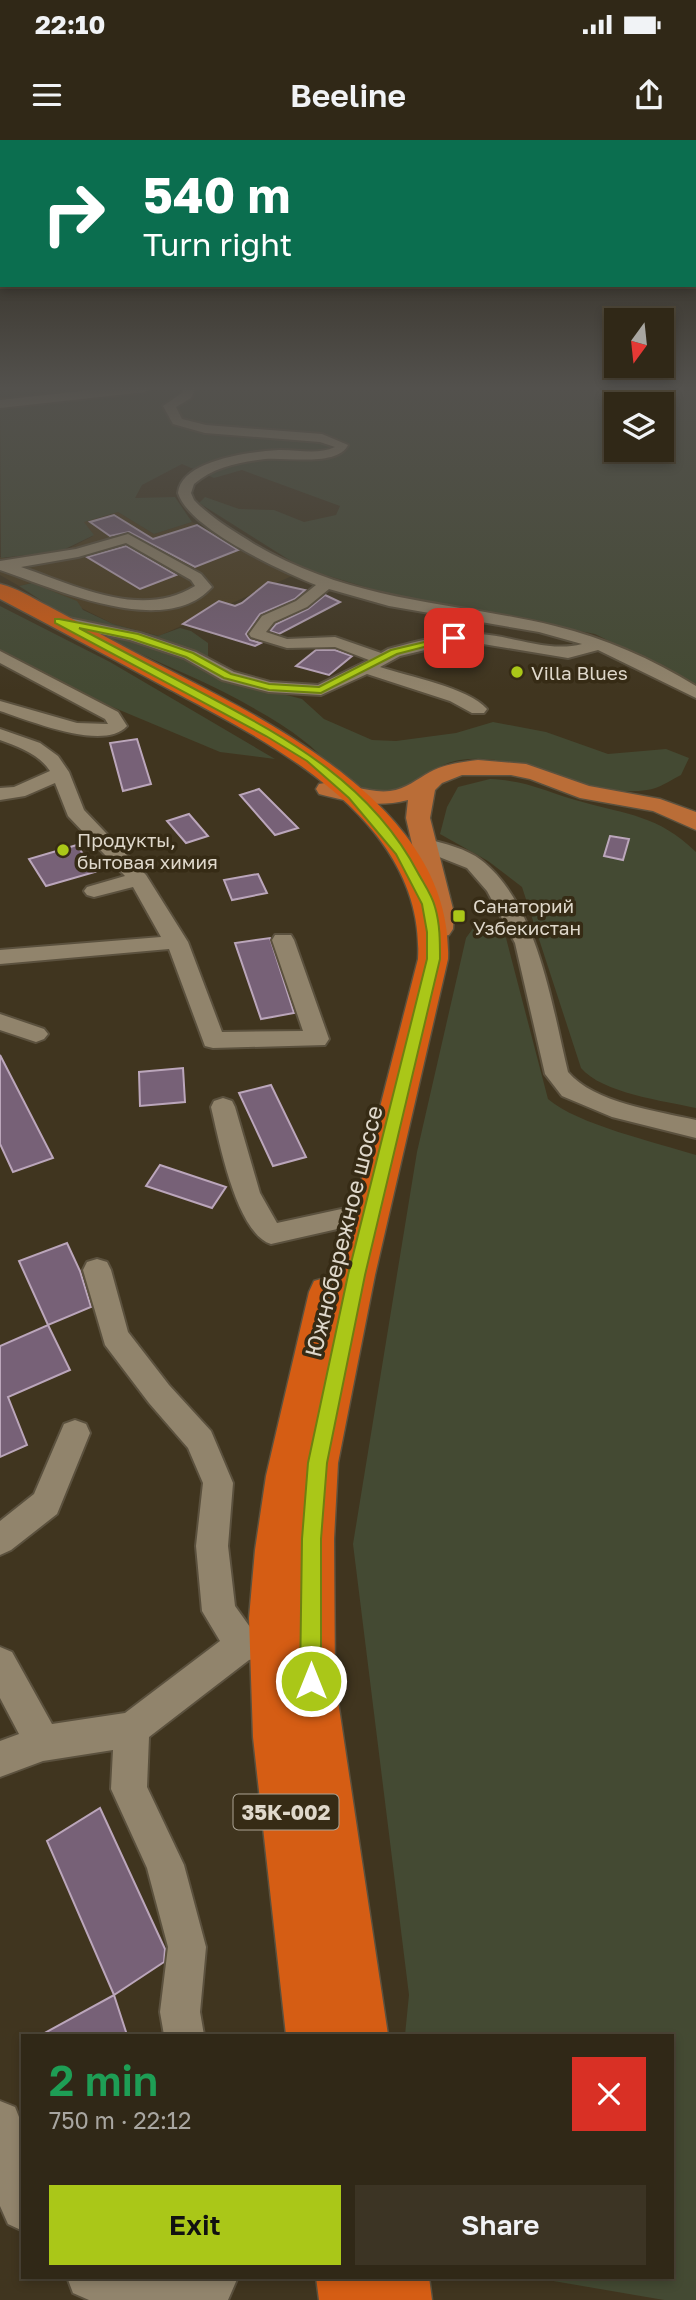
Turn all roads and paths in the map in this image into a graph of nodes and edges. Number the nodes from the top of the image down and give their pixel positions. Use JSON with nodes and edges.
{"nodes":[{"id":1,"x":185,"y":489,"type":"edge"},
{"id":2,"x":1,"y":574,"type":"edge"},
{"id":3,"x":325,"y":585,"type":"junction"},
{"id":4,"x":0,"y":600,"type":"edge"},
{"id":5,"x":59,"y":621,"type":"junction"},
{"id":6,"x":598,"y":645,"type":"junction"},
{"id":7,"x":0,"y":656,"type":"edge"},
{"id":8,"x":381,"y":659,"type":"junction"},
{"id":9,"x":366,"y":668,"type":"junction"},
{"id":10,"x":696,"y":693,"type":"edge"},
{"id":11,"x":0,"y":706,"type":"edge"},
{"id":12,"x":478,"y":709,"type":"dead end"},
{"id":13,"x":0,"y":734,"type":"edge"},
{"id":14,"x":59,"y":774,"type":"junction"},
{"id":15,"x":426,"y":785,"type":"junction"},
{"id":16,"x":327,"y":789,"type":"junction"},
{"id":17,"x":0,"y":794,"type":"edge"},
{"id":18,"x":353,"y":796,"type":"junction"},
{"id":19,"x":696,"y":823,"type":"edge"},
{"id":20,"x":414,"y":858,"type":"junction"},
{"id":21,"x":139,"y":879,"type":"junction"},
{"id":22,"x":94,"y":891,"type":"dead end"},
{"id":23,"x":283,"y":940,"type":"dead end"},
{"id":24,"x":177,"y":942,"type":"junction"},
{"id":25,"x":0,"y":957,"type":"edge"},
{"id":26,"x":0,"y":1022,"type":"edge"},
{"id":27,"x":36,"y":1034,"type":"dead end"},
{"id":28,"x":223,"y":1107,"type":"dead end"},
{"id":29,"x":696,"y":1129,"type":"edge"},
{"id":30,"x":346,"y":1217,"type":"junction"},
{"id":31,"x":97,"y":1270,"type":"dead end"},
{"id":32,"x":75,"y":1433,"type":"dead end"},
{"id":33,"x":0,"y":1540,"type":"edge"},
{"id":34,"x":275,"y":1623,"type":"junction"},
{"id":35,"x":0,"y":1664,"type":"edge"},
{"id":36,"x":132,"y":1729,"type":"junction"},
{"id":37,"x":43,"y":1743,"type":"junction"},
{"id":38,"x":0,"y":1759,"type":"edge"},
{"id":39,"x":184,"y":2034,"type":"edge"},
{"id":40,"x":314,"y":2034,"type":"edge"},
{"id":41,"x":360,"y":2034,"type":"edge"},
{"id":42,"x":0,"y":2122,"type":"edge"},
{"id":43,"x":21,"y":2204,"type":"edge"},
{"id":44,"x":93,"y":2279,"type":"edge"},
{"id":45,"x":215,"y":2279,"type":"edge"},
{"id":46,"x":185,"y":2300,"type":"edge"},
{"id":47,"x":204,"y":2300,"type":"edge"}],
"edges":[{"from":1,"to":3,"type":"street"},
{"from":2,"to":2,"type":"street"},
{"from":2,"to":5,"type":"highway","name":"Южнобережное шоссе"},
{"from":3,"to":6,"type":"street"},
{"from":3,"to":8,"type":"street"},
{"from":4,"to":16,"type":"highway","name":"Южнобережное шоссе"},
{"from":5,"to":9,"type":"street"},
{"from":5,"to":18,"type":"highway","name":"Южнобережное шоссе"},
{"from":6,"to":8,"type":"street"},
{"from":6,"to":10,"type":"street"},
{"from":7,"to":11,"type":"street"},
{"from":8,"to":9,"type":"street"},
{"from":9,"to":12,"type":"street"},
{"from":13,"to":14,"type":"street"},
{"from":14,"to":17,"type":"street"},
{"from":14,"to":21,"type":"street"},
{"from":15,"to":18,"type":"main road"},
{"from":15,"to":19,"type":"main road"},
{"from":15,"to":20,"type":"main road"},
{"from":16,"to":18,"type":"main road"},
{"from":16,"to":20,"type":"highway","name":"Южнобережное шоссе"},
{"from":18,"to":20,"type":"highway","name":"Южнобережное шоссе"},
{"from":20,"to":29,"type":"street"},
{"from":20,"to":30,"type":"highway","name":"Южнобережное шоссе"},
{"from":20,"to":34,"type":"highway","name":"Южнобережное шоссе"},
{"from":21,"to":22,"type":"street"},
{"from":21,"to":24,"type":"street"},
{"from":23,"to":24,"type":"street"},
{"from":24,"to":25,"type":"street"},
{"from":26,"to":27,"type":"street"},
{"from":28,"to":30,"type":"street"},
{"from":30,"to":34,"type":"highway","name":"Южнобережное шоссе"},
{"from":31,"to":34,"type":"street"},
{"from":32,"to":33,"type":"street"},
{"from":34,"to":36,"type":"street"},
{"from":34,"to":40,"type":"highway","name":"Южнобережное шоссе","number":"35К-002"},
{"from":34,"to":41,"type":"highway","name":"Южнобережное шоссе","number":"35К-002"},
{"from":35,"to":37,"type":"street"},
{"from":36,"to":37,"type":"street"},
{"from":36,"to":39,"type":"street"},
{"from":37,"to":38,"type":"street"},
{"from":42,"to":43,"type":"street"},
{"from":44,"to":46,"type":"street"},
{"from":45,"to":47,"type":"street"}]}
